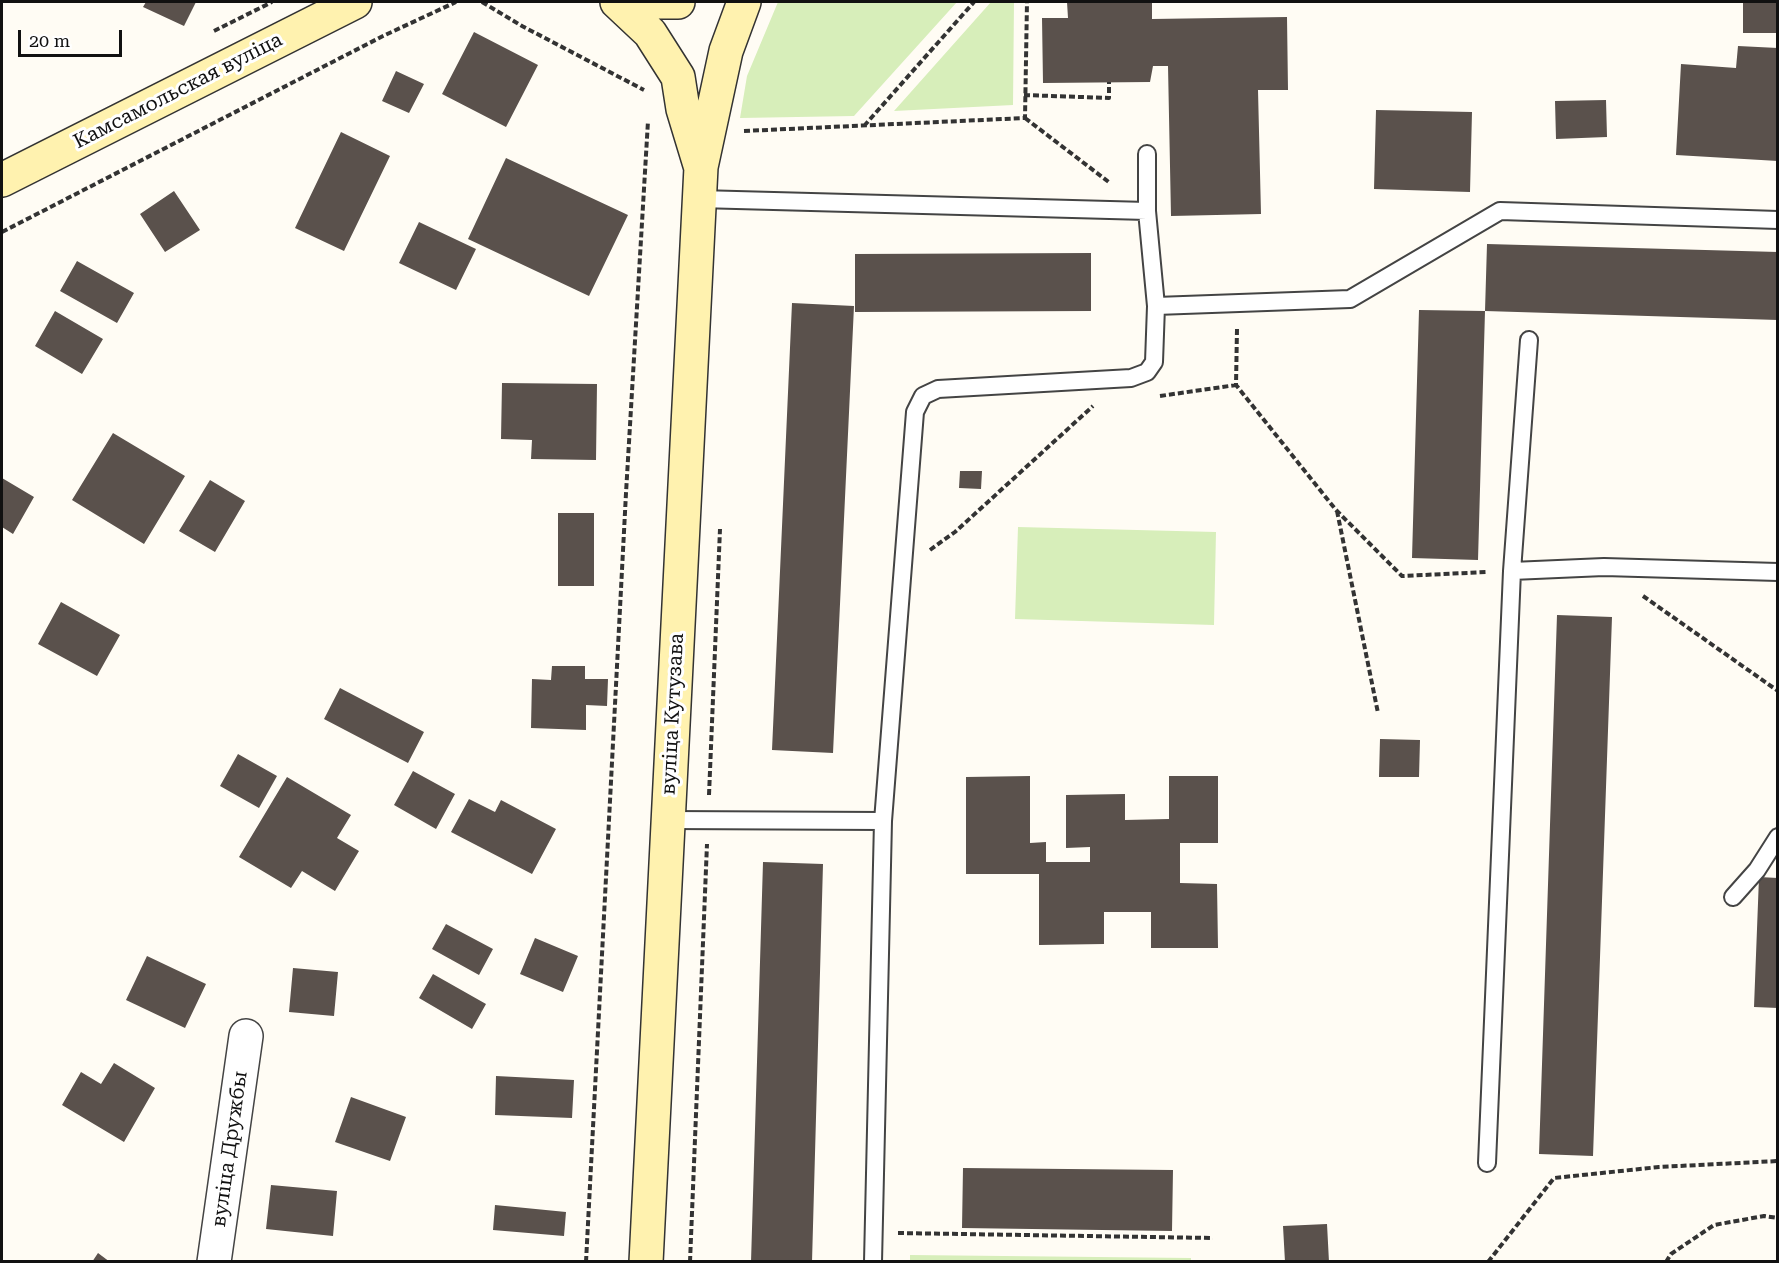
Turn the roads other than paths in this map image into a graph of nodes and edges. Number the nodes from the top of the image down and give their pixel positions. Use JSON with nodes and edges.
{"nodes":[{"id":1,"x":355,"y":2,"type":"edge"},
{"id":2,"x":617,"y":2,"type":"edge"},
{"id":3,"x":657,"y":2,"type":"edge"},
{"id":4,"x":678,"y":2,"type":"edge"},
{"id":5,"x":744,"y":2,"type":"edge"},
{"id":6,"x":697,"y":116,"type":"junction"},
{"id":7,"x":1146,"y":154,"type":"dead end"},
{"id":8,"x":2,"y":180,"type":"edge"},
{"id":9,"x":700,"y":183,"type":"junction"},
{"id":10,"x":1147,"y":211,"type":"junction"},
{"id":11,"x":1778,"y":220,"type":"edge"},
{"id":12,"x":1156,"y":306,"type":"junction"},
{"id":13,"x":1529,"y":340,"type":"dead end"},
{"id":14,"x":1512,"y":571,"type":"junction"},
{"id":15,"x":1778,"y":572,"type":"edge"},
{"id":16,"x":668,"y":820,"type":"junction"},
{"id":17,"x":883,"y":820,"type":"junction"},
{"id":18,"x":1778,"y":837,"type":"edge"},
{"id":19,"x":1733,"y":897,"type":"dead end"},
{"id":20,"x":246,"y":1036,"type":"dead end"},
{"id":21,"x":1487,"y":1163,"type":"dead end"},
{"id":22,"x":214,"y":1262,"type":"edge"},
{"id":23,"x":646,"y":1262,"type":"edge"},
{"id":24,"x":873,"y":1262,"type":"edge"}],
"edges":[{"from":1,"to":8,"type":"main road","name":"Камсамольская вуліца"},
{"from":2,"to":6,"type":"main road","name":"вуліца Кутузава"},
{"from":3,"to":4,"type":"main road"},
{"from":5,"to":6,"type":"main road","name":"вуліца Кутузава"},
{"from":6,"to":9,"type":"main road","name":"вуліца Кутузава"},
{"from":7,"to":10,"type":"lane"},
{"from":9,"to":10,"type":"lane"},
{"from":9,"to":16,"type":"main road","name":"вуліца Кутузава"},
{"from":10,"to":12,"type":"lane"},
{"from":11,"to":12,"type":"lane"},
{"from":12,"to":17,"type":"lane"},
{"from":13,"to":14,"type":"lane"},
{"from":14,"to":15,"type":"lane"},
{"from":14,"to":21,"type":"lane"},
{"from":16,"to":17,"type":"lane"},
{"from":16,"to":23,"type":"main road","name":"вуліца Кутузава"},
{"from":17,"to":24,"type":"lane"},
{"from":18,"to":19,"type":"lane"},
{"from":20,"to":22,"type":"street","name":"вуліца Дружбы"}]}
